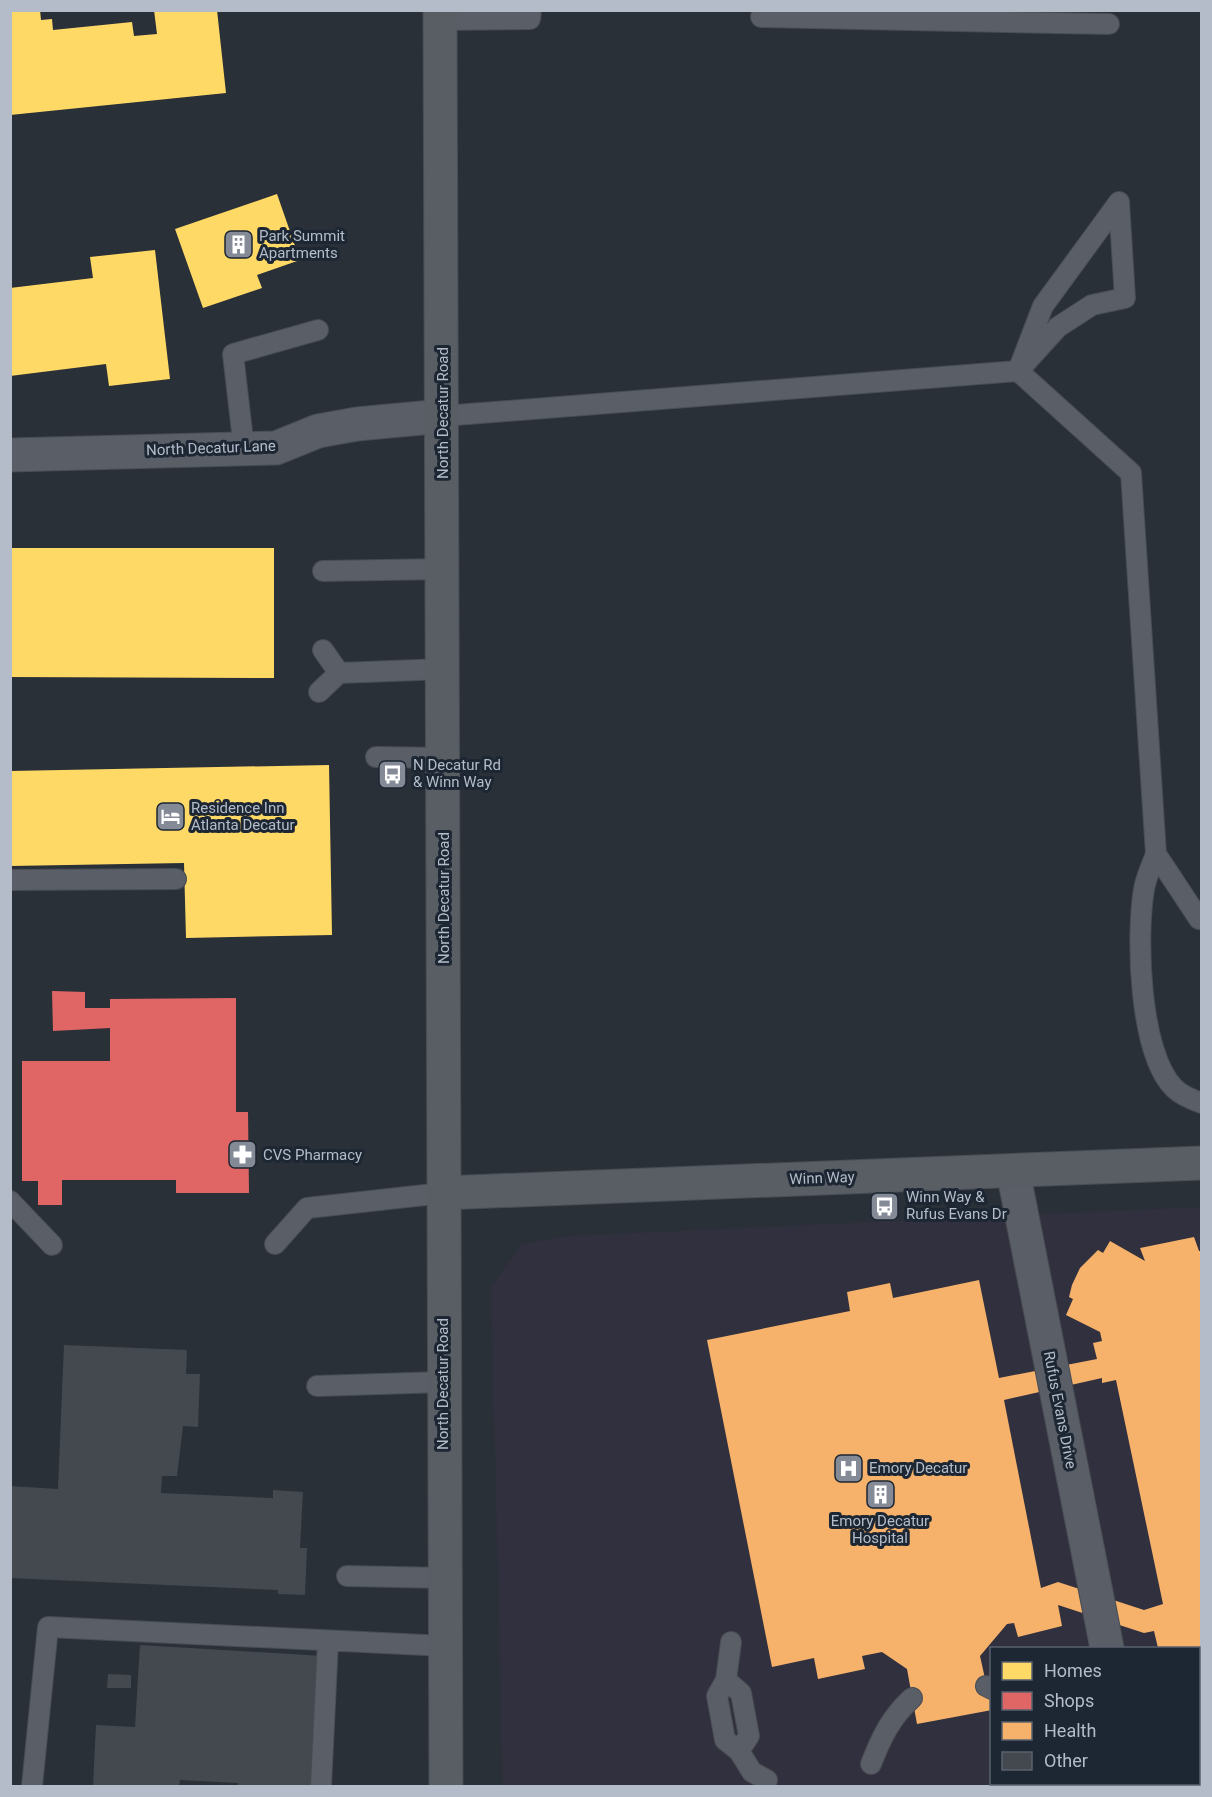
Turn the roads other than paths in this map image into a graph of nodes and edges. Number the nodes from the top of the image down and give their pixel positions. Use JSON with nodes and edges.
{"nodes":[{"id":1,"x":440,"y":15,"type":"edge"},
{"id":2,"x":531,"y":15,"type":"edge"},
{"id":3,"x":761,"y":17,"type":"dead end"},
{"id":4,"x":1110,"y":24,"type":"dead end"},
{"id":5,"x":318,"y":330,"type":"dead end"},
{"id":6,"x":1018,"y":371,"type":"junction"},
{"id":7,"x":443,"y":417,"type":"junction"},
{"id":8,"x":244,"y":449,"type":"junction"},
{"id":9,"x":10,"y":455,"type":"edge"},
{"id":10,"x":444,"y":570,"type":"junction"},
{"id":11,"x":323,"y":571,"type":"dead end"},
{"id":12,"x":323,"y":650,"type":"dead end"},
{"id":13,"x":444,"y":669,"type":"junction"},
{"id":14,"x":339,"y":673,"type":"junction"},
{"id":15,"x":319,"y":692,"type":"dead end"},
{"id":16,"x":376,"y":758,"type":"dead end"},
{"id":17,"x":444,"y":758,"type":"junction"},
{"id":18,"x":1156,"y":854,"type":"junction"},
{"id":19,"x":176,"y":879,"type":"dead end"},
{"id":20,"x":10,"y":880,"type":"edge"},
{"id":21,"x":1199,"y":919,"type":"dead end"},
{"id":22,"x":1202,"y":1103,"type":"edge"},
{"id":23,"x":1202,"y":1163,"type":"edge"},
{"id":24,"x":1013,"y":1171,"type":"junction"},
{"id":25,"x":443,"y":1193,"type":"junction"},
{"id":26,"x":10,"y":1201,"type":"edge"},
{"id":27,"x":275,"y":1244,"type":"dead end"},
{"id":28,"x":52,"y":1245,"type":"dead end"},
{"id":29,"x":443,"y":1382,"type":"junction"},
{"id":30,"x":317,"y":1386,"type":"dead end"},
{"id":31,"x":347,"y":1576,"type":"dead end"},
{"id":32,"x":445,"y":1578,"type":"junction"},
{"id":33,"x":328,"y":1641,"type":"junction"},
{"id":34,"x":731,"y":1642,"type":"dead end"},
{"id":35,"x":445,"y":1647,"type":"junction"},
{"id":36,"x":1107,"y":1647,"type":"edge"},
{"id":37,"x":912,"y":1698,"type":"dead end"},
{"id":38,"x":871,"y":1764,"type":"dead end"},
{"id":39,"x":767,"y":1780,"type":"dead end"},
{"id":40,"x":32,"y":1786,"type":"edge"},
{"id":41,"x":321,"y":1786,"type":"edge"},
{"id":42,"x":446,"y":1786,"type":"edge"}],
"edges":[{"from":1,"to":2,"type":"lane"},
{"from":1,"to":7,"type":"main road","name":"North Decatur Road"},
{"from":3,"to":4,"type":"lane"},
{"from":5,"to":8,"type":"lane"},
{"from":6,"to":6,"type":"lane"},
{"from":6,"to":7,"type":"lane"},
{"from":6,"to":18,"type":"lane"},
{"from":7,"to":8,"type":"street","name":"North Decatur Lane"},
{"from":7,"to":10,"type":"main road","name":"North Decatur Road"},
{"from":8,"to":9,"type":"street","name":"North Decatur Lane"},
{"from":10,"to":11,"type":"lane"},
{"from":10,"to":13,"type":"main road","name":"North Decatur Road"},
{"from":12,"to":14,"type":"lane"},
{"from":13,"to":14,"type":"lane"},
{"from":13,"to":17,"type":"main road","name":"North Decatur Road"},
{"from":14,"to":15,"type":"lane"},
{"from":16,"to":17,"type":"lane"},
{"from":17,"to":25,"type":"main road","name":"North Decatur Road"},
{"from":18,"to":21,"type":"lane"},
{"from":18,"to":22,"type":"lane"},
{"from":19,"to":20,"type":"lane"},
{"from":23,"to":24,"type":"main road","name":"Winn Way"},
{"from":24,"to":25,"type":"main road","name":"Winn Way"},
{"from":24,"to":36,"type":"street","name":"Rufus Evans Drive"},
{"from":25,"to":27,"type":"lane"},
{"from":25,"to":29,"type":"main road","name":"North Decatur Road"},
{"from":26,"to":28,"type":"lane"},
{"from":29,"to":30,"type":"lane"},
{"from":29,"to":32,"type":"main road","name":"North Decatur Road"},
{"from":31,"to":32,"type":"lane"},
{"from":32,"to":35,"type":"main road","name":"North Decatur Road"},
{"from":33,"to":35,"type":"lane"},
{"from":33,"to":40,"type":"lane"},
{"from":33,"to":41,"type":"lane"},
{"from":34,"to":39,"type":"lane"},
{"from":35,"to":42,"type":"main road","name":"North Decatur Road"},
{"from":37,"to":38,"type":"lane"}]}
